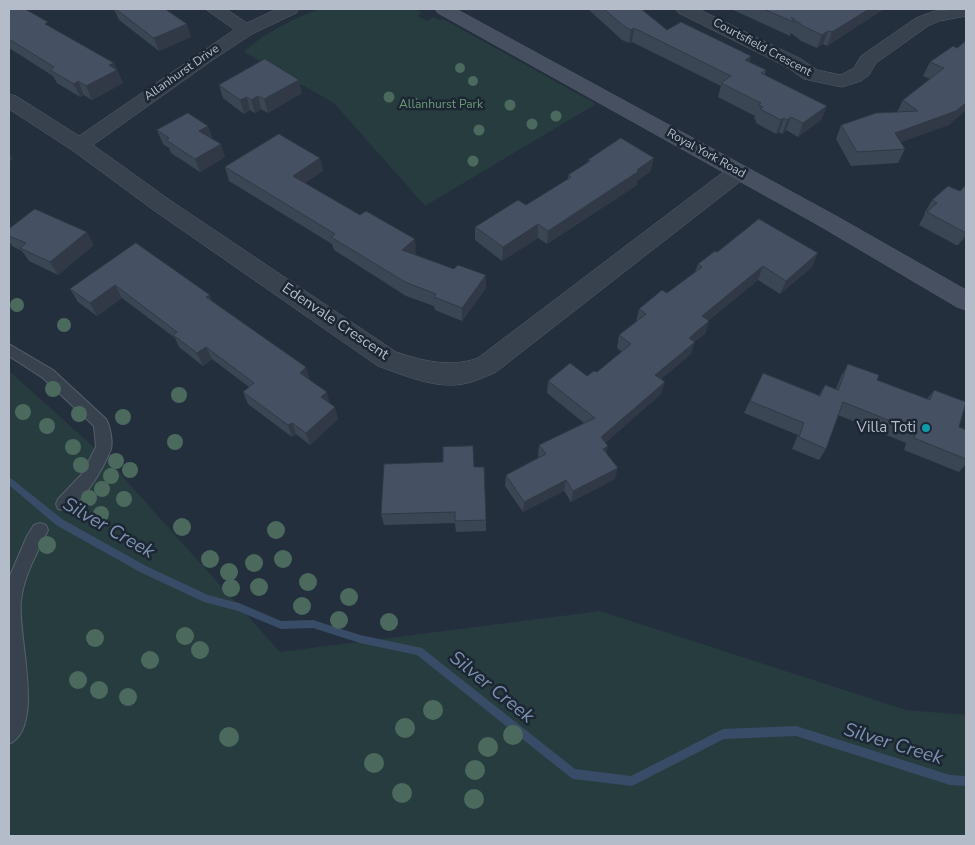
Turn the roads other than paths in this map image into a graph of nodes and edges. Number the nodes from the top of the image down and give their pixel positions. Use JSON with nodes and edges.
{"nodes":[{"id":1,"x":215,"y":9,"type":"edge"},
{"id":2,"x":290,"y":9,"type":"edge"},
{"id":3,"x":444,"y":9,"type":"edge"},
{"id":4,"x":685,"y":9,"type":"edge"},
{"id":5,"x":966,"y":11,"type":"edge"},
{"id":6,"x":246,"y":30,"type":"junction"},
{"id":7,"x":9,"y":100,"type":"edge"},
{"id":8,"x":80,"y":145,"type":"junction"},
{"id":9,"x":738,"y":172,"type":"junction"},
{"id":10,"x":966,"y":300,"type":"edge"},
{"id":11,"x":9,"y":349,"type":"edge"},
{"id":12,"x":64,"y":504,"type":"dead end"},
{"id":13,"x":40,"y":530,"type":"dead end"},
{"id":14,"x":9,"y":734,"type":"edge"}],
"edges":[{"from":1,"to":6,"type":"street"},
{"from":2,"to":6,"type":"street","name":"Allanhurst Drive"},
{"from":3,"to":9,"type":"main road","name":"Royal York Road"},
{"from":4,"to":5,"type":"street","name":"Courtsfield Crescent"},
{"from":6,"to":8,"type":"street","name":"Allanhurst Drive"},
{"from":7,"to":8,"type":"street","name":"Edenvale Crescent"},
{"from":8,"to":9,"type":"street","name":"Edenvale Crescent"},
{"from":9,"to":10,"type":"main road","name":"Royal York Road"},
{"from":11,"to":12,"type":"lane"},
{"from":13,"to":14,"type":"lane"}]}
